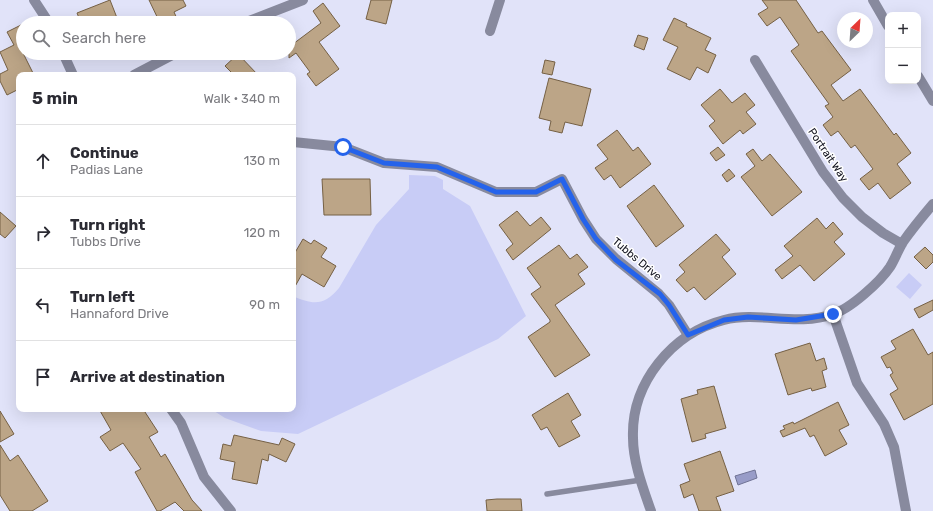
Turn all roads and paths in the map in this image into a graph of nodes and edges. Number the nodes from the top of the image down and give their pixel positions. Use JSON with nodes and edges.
{"nodes":[{"id":1,"x":34,"y":0,"type":"edge"},
{"id":2,"x":303,"y":0,"type":"edge"},
{"id":3,"x":500,"y":0,"type":"edge"},
{"id":4,"x":873,"y":0,"type":"edge"},
{"id":5,"x":44,"y":16,"type":"edge"},
{"id":6,"x":264,"y":16,"type":"edge"},
{"id":7,"x":885,"y":21,"type":"edge"},
{"id":8,"x":490,"y":31,"type":"dead end"},
{"id":9,"x":66,"y":60,"type":"edge"},
{"id":10,"x":163,"y":60,"type":"edge"},
{"id":11,"x":755,"y":60,"type":"dead end"},
{"id":12,"x":72,"y":72,"type":"edge"},
{"id":13,"x":140,"y":72,"type":"edge"},
{"id":14,"x":921,"y":81,"type":"edge"},
{"id":15,"x":933,"y":101,"type":"edge"},
{"id":16,"x":296,"y":142,"type":"edge"},
{"id":17,"x":933,"y":204,"type":"edge"},
{"id":18,"x":902,"y":244,"type":"junction"},
{"id":19,"x":833,"y":314,"type":"junction"},
{"id":20,"x":688,"y":335,"type":"junction"},
{"id":21,"x":173,"y":412,"type":"edge"},
{"id":22,"x":641,"y":480,"type":"junction"},
{"id":23,"x":547,"y":494,"type":"dead end"},
{"id":24,"x":231,"y":511,"type":"edge"},
{"id":25,"x":651,"y":511,"type":"edge"},
{"id":26,"x":906,"y":511,"type":"edge"}],
"edges":[{"from":1,"to":5,"type":"street"},
{"from":2,"to":6,"type":"street"},
{"from":3,"to":8,"type":"street"},
{"from":4,"to":7,"type":"street"},
{"from":9,"to":12,"type":"street"},
{"from":10,"to":13,"type":"street"},
{"from":11,"to":18,"type":"street","name":"Portrait Way"},
{"from":14,"to":15,"type":"street"},
{"from":16,"to":20,"type":"street","name":"Tubbs Drive"},
{"from":17,"to":18,"type":"street"},
{"from":18,"to":19,"type":"street"},
{"from":19,"to":20,"type":"street"},
{"from":19,"to":26,"type":"street"},
{"from":20,"to":22,"type":"street"},
{"from":21,"to":24,"type":"street"},
{"from":22,"to":23,"type":"lane"},
{"from":22,"to":25,"type":"street"}]}
